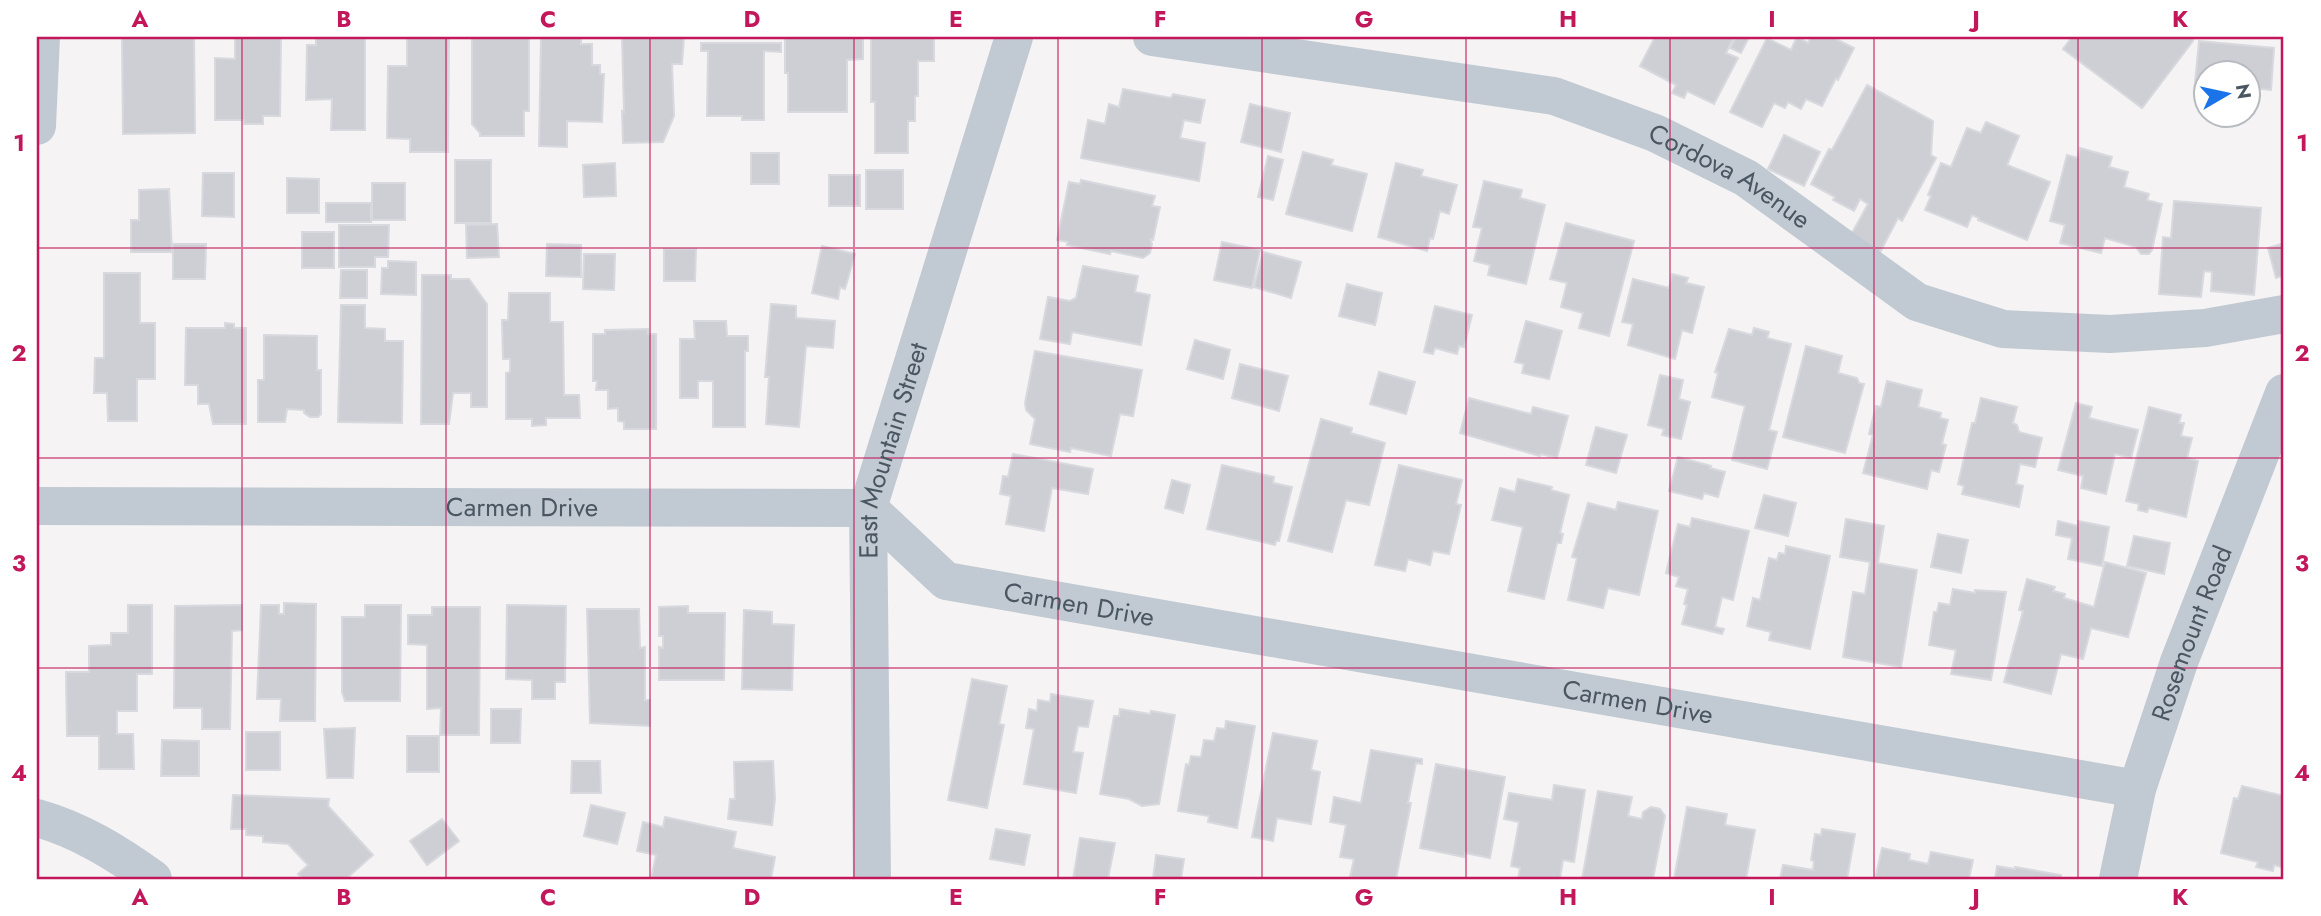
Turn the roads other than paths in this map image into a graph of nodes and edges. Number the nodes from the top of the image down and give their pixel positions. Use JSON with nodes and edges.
{"nodes":[{"id":1,"x":41,"y":37,"type":"edge"},
{"id":2,"x":1014,"y":37,"type":"edge"},
{"id":3,"x":1152,"y":37,"type":"edge"},
{"id":4,"x":37,"y":126,"type":"edge"},
{"id":5,"x":2284,"y":314,"type":"edge"},
{"id":6,"x":2284,"y":393,"type":"edge"},
{"id":7,"x":37,"y":506,"type":"edge"},
{"id":8,"x":868,"y":508,"type":"junction"},
{"id":9,"x":2137,"y":789,"type":"junction"},
{"id":10,"x":37,"y":818,"type":"edge"},
{"id":11,"x":153,"y":879,"type":"edge"},
{"id":12,"x":872,"y":879,"type":"edge"},
{"id":13,"x":2118,"y":879,"type":"edge"}],
"edges":[{"from":1,"to":4,"type":"street"},
{"from":2,"to":8,"type":"street","name":"East Mountain Street"},
{"from":3,"to":5,"type":"street","name":"Cordova Avenue"},
{"from":6,"to":9,"type":"street","name":"Rosemount Road"},
{"from":7,"to":8,"type":"street","name":"Carmen Drive"},
{"from":8,"to":9,"type":"street","name":"Carmen Drive"},
{"from":8,"to":12,"type":"street","name":"East Mountain Street"},
{"from":9,"to":13,"type":"street","name":"Rosemount Road"},
{"from":10,"to":11,"type":"street"}]}
